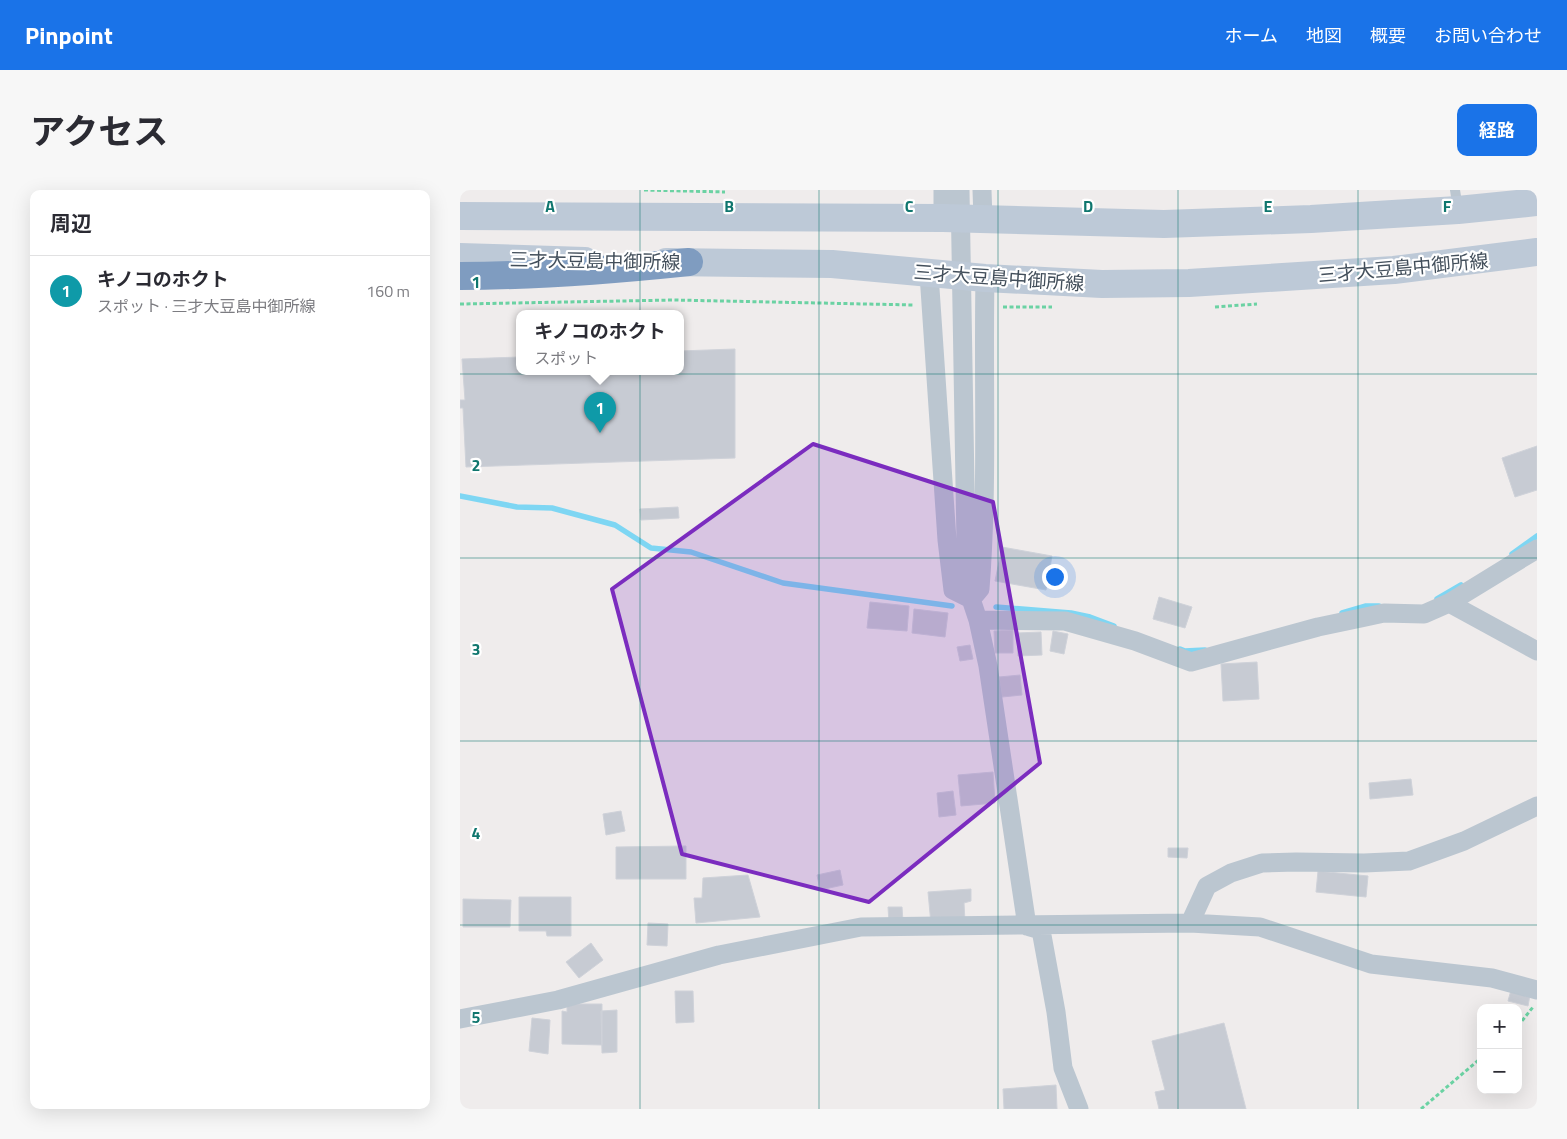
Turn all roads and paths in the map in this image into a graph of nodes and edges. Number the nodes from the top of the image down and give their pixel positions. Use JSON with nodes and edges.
{"nodes":[{"id":1,"x":943,"y":190,"type":"edge"},
{"id":2,"x":960,"y":190,"type":"edge"},
{"id":3,"x":982,"y":190,"type":"edge"},
{"id":4,"x":1456,"y":200,"type":"edge"},
{"id":5,"x":1537,"y":202,"type":"edge"},
{"id":6,"x":460,"y":216,"type":"edge"},
{"id":7,"x":943,"y":218,"type":"junction"},
{"id":8,"x":983,"y":220,"type":"junction"},
{"id":9,"x":1537,"y":252,"type":"edge"},
{"id":10,"x":460,"y":257,"type":"edge"},
{"id":11,"x":689,"y":262,"type":"junction"},
{"id":12,"x":929,"y":274,"type":"junction"},
{"id":13,"x":460,"y":276,"type":"edge"},
{"id":14,"x":985,"y":278,"type":"junction"},
{"id":15,"x":460,"y":304,"type":"edge"},
{"id":16,"x":915,"y":305,"type":"dead end"},
{"id":17,"x":1537,"y":549,"type":"edge"},
{"id":18,"x":970,"y":599,"type":"junction"},
{"id":19,"x":1450,"y":604,"type":"junction"},
{"id":20,"x":978,"y":620,"type":"junction"},
{"id":21,"x":1537,"y":651,"type":"edge"},
{"id":22,"x":1537,"y":806,"type":"edge"},
{"id":23,"x":1190,"y":923,"type":"junction"},
{"id":24,"x":1027,"y":926,"type":"junction"},
{"id":25,"x":1537,"y":990,"type":"edge"},
{"id":26,"x":1537,"y":1002,"type":"edge"},
{"id":27,"x":460,"y":1019,"type":"edge"},
{"id":28,"x":1522,"y":1021,"type":"edge"},
{"id":29,"x":1477,"y":1061,"type":"edge"},
{"id":30,"x":1079,"y":1109,"type":"edge"},
{"id":31,"x":1421,"y":1109,"type":"edge"}],
"edges":[{"from":1,"to":7,"type":"street"},
{"from":2,"to":18,"type":"street"},
{"from":3,"to":8,"type":"street"},
{"from":4,"to":5,"type":"main road"},
{"from":4,"to":8,"type":"main road"},
{"from":6,"to":7,"type":"main road"},
{"from":7,"to":8,"type":"main road"},
{"from":9,"to":14,"type":"main road","name":"三才大豆島中御所線"},
{"from":10,"to":11,"type":"main road","name":"三才大豆島中御所線"},
{"from":11,"to":12,"type":"main road","name":"三才大豆島中御所線"},
{"from":11,"to":13,"type":"highway"},
{"from":12,"to":14,"type":"main road","name":"三才大豆島中御所線"},
{"from":12,"to":18,"type":"street"},
{"from":14,"to":18,"type":"street"},
{"from":15,"to":16,"type":"path"},
{"from":17,"to":19,"type":"street"},
{"from":18,"to":20,"type":"street"},
{"from":19,"to":20,"type":"street"},
{"from":19,"to":21,"type":"street"},
{"from":20,"to":24,"type":"street"},
{"from":22,"to":23,"type":"street"},
{"from":23,"to":24,"type":"street"},
{"from":23,"to":25,"type":"street"},
{"from":24,"to":27,"type":"street"},
{"from":24,"to":30,"type":"street"},
{"from":26,"to":28,"type":"path"},
{"from":29,"to":31,"type":"path"}]}
